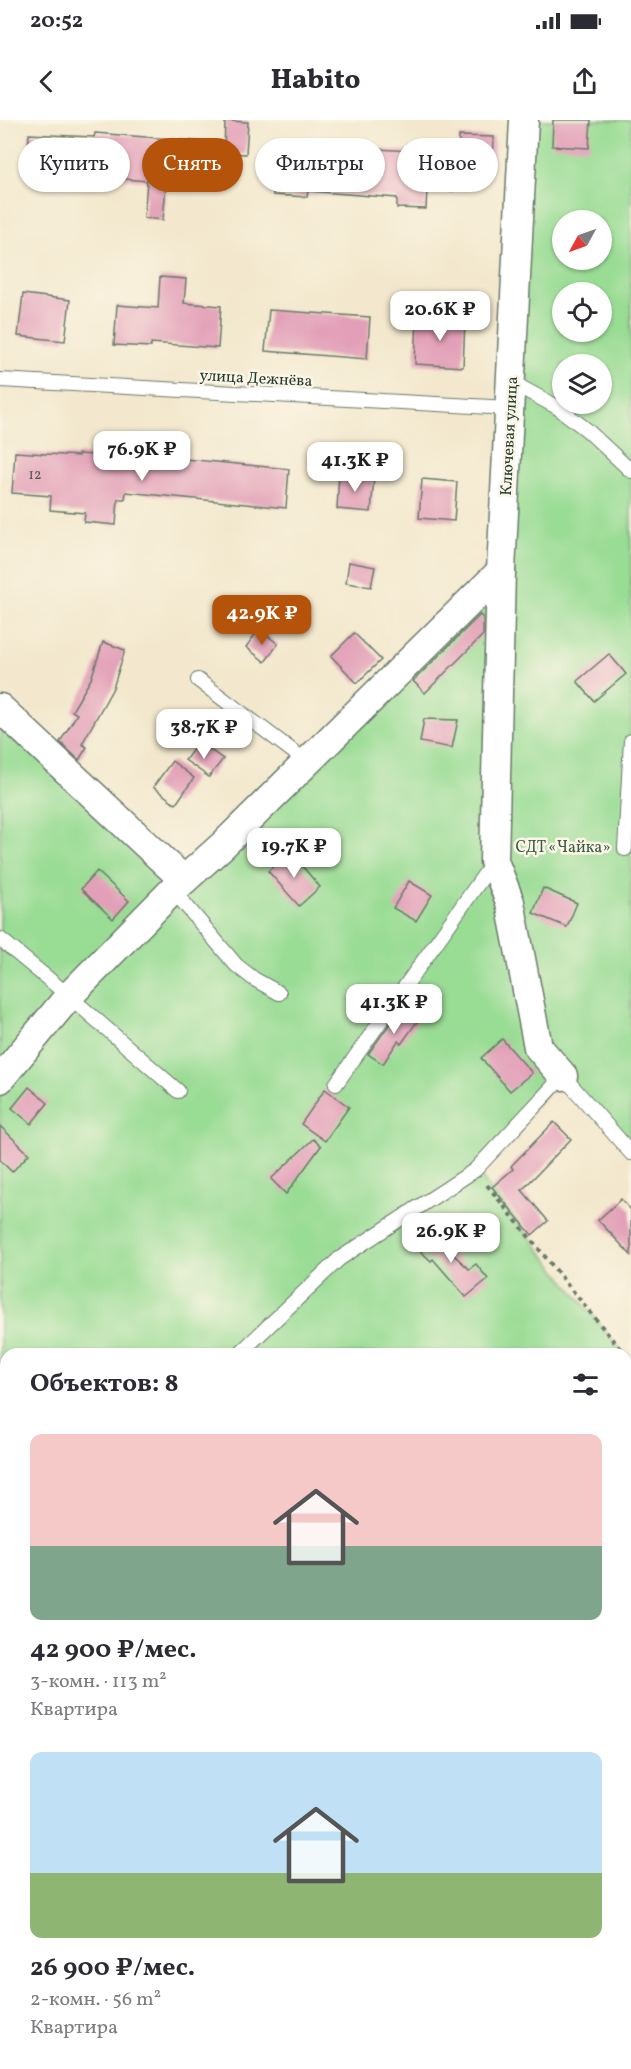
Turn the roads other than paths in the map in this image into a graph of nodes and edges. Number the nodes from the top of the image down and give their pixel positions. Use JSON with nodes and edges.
{"nodes":[{"id":1,"x":524,"y":120,"type":"edge"},
{"id":2,"x":0,"y":380,"type":"edge"},
{"id":3,"x":510,"y":395,"type":"junction"},
{"id":4,"x":631,"y":471,"type":"edge"},
{"id":5,"x":501,"y":571,"type":"junction"},
{"id":6,"x":198,"y":680,"type":"dead end"},
{"id":7,"x":0,"y":708,"type":"edge"},
{"id":8,"x":631,"y":741,"type":"edge"},
{"id":9,"x":307,"y":762,"type":"junction"},
{"id":10,"x":625,"y":849,"type":"dead end"},
{"id":11,"x":494,"y":861,"type":"junction"},
{"id":12,"x":178,"y":885,"type":"junction"},
{"id":13,"x":0,"y":939,"type":"edge"},
{"id":14,"x":279,"y":993,"type":"dead end"},
{"id":15,"x":69,"y":996,"type":"junction"},
{"id":16,"x":563,"y":1076,"type":"junction"},
{"id":17,"x":0,"y":1078,"type":"edge"},
{"id":18,"x":336,"y":1084,"type":"dead end"},
{"id":19,"x":178,"y":1091,"type":"dead end"},
{"id":20,"x":631,"y":1153,"type":"edge"},
{"id":21,"x":245,"y":1348,"type":"edge"}],
"edges":[{"from":1,"to":3,"type":"street","name":"Ключевая улица"},
{"from":2,"to":3,"type":"lane","name":"улица Дежнёва"},
{"from":3,"to":4,"type":"lane"},
{"from":3,"to":5,"type":"street","name":"Ключевая улица"},
{"from":5,"to":9,"type":"street"},
{"from":5,"to":11,"type":"street","name":"Ключевая улица"},
{"from":6,"to":9,"type":"lane"},
{"from":7,"to":12,"type":"street"},
{"from":8,"to":10,"type":"lane"},
{"from":9,"to":12,"type":"street"},
{"from":11,"to":16,"type":"street"},
{"from":11,"to":18,"type":"lane"},
{"from":12,"to":14,"type":"lane"},
{"from":12,"to":15,"type":"street"},
{"from":13,"to":15,"type":"lane"},
{"from":15,"to":17,"type":"street"},
{"from":15,"to":19,"type":"lane"},
{"from":16,"to":20,"type":"lane"},
{"from":16,"to":21,"type":"lane"}]}
